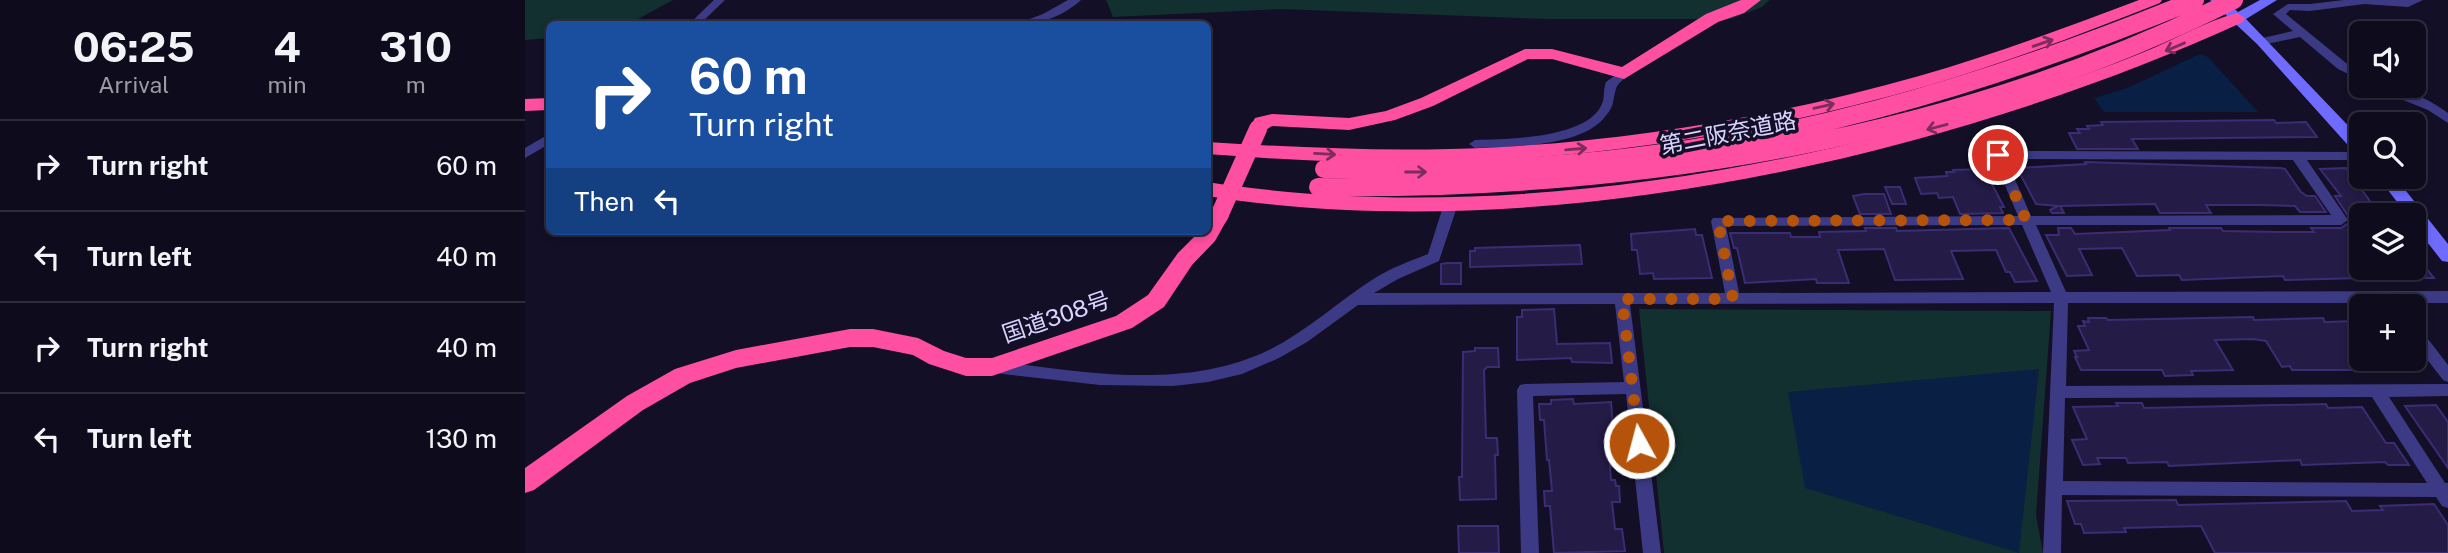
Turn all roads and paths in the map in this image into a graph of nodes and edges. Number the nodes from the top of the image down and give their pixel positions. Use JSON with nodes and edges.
{"nodes":[{"id":1,"x":720,"y":0,"type":"edge"},
{"id":2,"x":1076,"y":0,"type":"edge"},
{"id":3,"x":1753,"y":0,"type":"edge"},
{"id":4,"x":2154,"y":0,"type":"edge"},
{"id":5,"x":2195,"y":0,"type":"edge"},
{"id":6,"x":2217,"y":0,"type":"edge"},
{"id":7,"x":2270,"y":0,"type":"edge"},
{"id":8,"x":2418,"y":0,"type":"edge"},
{"id":9,"x":2236,"y":9,"type":"edge"},
{"id":10,"x":697,"y":21,"type":"edge"},
{"id":11,"x":1031,"y":21,"type":"edge"},
{"id":12,"x":2302,"y":33,"type":"junction"},
{"id":13,"x":2262,"y":41,"type":"junction"},
{"id":14,"x":2349,"y":70,"type":"edge"},
{"id":15,"x":1624,"y":73,"type":"junction"},
{"id":16,"x":546,"y":92,"type":"edge"},
{"id":17,"x":525,"y":93,"type":"edge"},
{"id":18,"x":2409,"y":98,"type":"edge"},
{"id":19,"x":546,"y":104,"type":"edge"},
{"id":20,"x":525,"y":105,"type":"edge"},
{"id":21,"x":2448,"y":119,"type":"edge"},
{"id":22,"x":2349,"y":136,"type":"edge"},
{"id":23,"x":546,"y":140,"type":"edge"},
{"id":24,"x":1475,"y":144,"type":"dead end"},
{"id":25,"x":1211,"y":148,"type":"edge"},
{"id":26,"x":525,"y":154,"type":"edge"},
{"id":27,"x":2297,"y":156,"type":"junction"},
{"id":28,"x":2349,"y":156,"type":"edge"},
{"id":29,"x":1211,"y":159,"type":"edge"},
{"id":30,"x":1211,"y":177,"type":"edge"},
{"id":31,"x":1321,"y":178,"type":"junction"},
{"id":32,"x":1211,"y":189,"type":"edge"},
{"id":33,"x":2395,"y":189,"type":"edge"},
{"id":34,"x":1449,"y":211,"type":"dead end"},
{"id":35,"x":2026,"y":220,"type":"junction"},
{"id":36,"x":1211,"y":231,"type":"edge"},
{"id":37,"x":1209,"y":235,"type":"edge"},
{"id":38,"x":2448,"y":256,"type":"edge"},
{"id":39,"x":2448,"y":297,"type":"edge"},
{"id":40,"x":2061,"y":298,"type":"junction"},
{"id":41,"x":1357,"y":299,"type":"junction"},
{"id":42,"x":1622,"y":299,"type":"junction"},
{"id":43,"x":1733,"y":299,"type":"junction"},
{"id":44,"x":2426,"y":299,"type":"edge"},
{"id":45,"x":2349,"y":301,"type":"edge"},
{"id":46,"x":2426,"y":347,"type":"edge"},
{"id":47,"x":992,"y":367,"type":"junction"},
{"id":48,"x":2448,"y":376,"type":"edge"},
{"id":49,"x":1632,"y":388,"type":"junction"},
{"id":50,"x":2375,"y":390,"type":"junction"},
{"id":51,"x":2448,"y":390,"type":"edge"},
{"id":52,"x":2058,"y":392,"type":"junction"},
{"id":53,"x":525,"y":482,"type":"edge"},
{"id":54,"x":2054,"y":488,"type":"junction"},
{"id":55,"x":2446,"y":494,"type":"edge"},
{"id":56,"x":1530,"y":553,"type":"edge"},
{"id":57,"x":1652,"y":553,"type":"edge"},
{"id":58,"x":2052,"y":553,"type":"edge"}],
"edges":[{"from":1,"to":10,"type":"street"},
{"from":2,"to":11,"type":"street"},
{"from":3,"to":15,"type":"highway"},
{"from":25,"to":4,"type":"highway","one_way":true},
{"from":31,"to":5,"type":"highway","name":"第二阪奈道路","one_way":true,"bridge":true},
{"from":6,"to":9,"type":"street"},
{"from":7,"to":9,"type":"street"},
{"from":8,"to":12,"type":"street"},
{"from":9,"to":13,"type":"street"},
{"from":9,"to":31,"type":"highway","name":"第二阪奈道路","bridge":true},
{"from":9,"to":32,"type":"highway","one_way":true},
{"from":12,"to":13,"type":"street"},
{"from":12,"to":14,"type":"street"},
{"from":13,"to":22,"type":"street"},
{"from":15,"to":24,"type":"street"},
{"from":15,"to":36,"type":"highway","name":"国道308号","bridge":true},
{"from":16,"to":17,"type":"highway"},
{"from":18,"to":21,"type":"street"},
{"from":19,"to":20,"type":"highway"},
{"from":23,"to":26,"type":"street"},
{"from":27,"to":28,"type":"street"},
{"from":27,"to":35,"type":"street"},
{"from":27,"to":35,"type":"street"},
{"from":29,"to":31,"type":"highway","name":"第二阪奈道路"},
{"from":30,"to":31,"type":"highway","name":"第二阪奈道路"},
{"from":33,"to":38,"type":"street"},
{"from":34,"to":41,"type":"street"},
{"from":35,"to":40,"type":"street"},
{"from":35,"to":43,"type":"street"},
{"from":37,"to":47,"type":"highway","name":"国道308号","bridge":true},
{"from":39,"to":44,"type":"street"},
{"from":40,"to":43,"type":"street"},
{"from":40,"to":45,"type":"street"},
{"from":40,"to":52,"type":"street"},
{"from":41,"to":42,"type":"street"},
{"from":41,"to":47,"type":"street"},
{"from":42,"to":43,"type":"street"},
{"from":42,"to":49,"type":"street"},
{"from":46,"to":48,"type":"street"},
{"from":47,"to":53,"type":"highway","name":"国道308号"},
{"from":49,"to":56,"type":"street"},
{"from":49,"to":57,"type":"street"},
{"from":50,"to":51,"type":"street"},
{"from":50,"to":52,"type":"street"},
{"from":50,"to":55,"type":"street"},
{"from":52,"to":54,"type":"street"},
{"from":54,"to":55,"type":"street"},
{"from":54,"to":58,"type":"street"}]}
